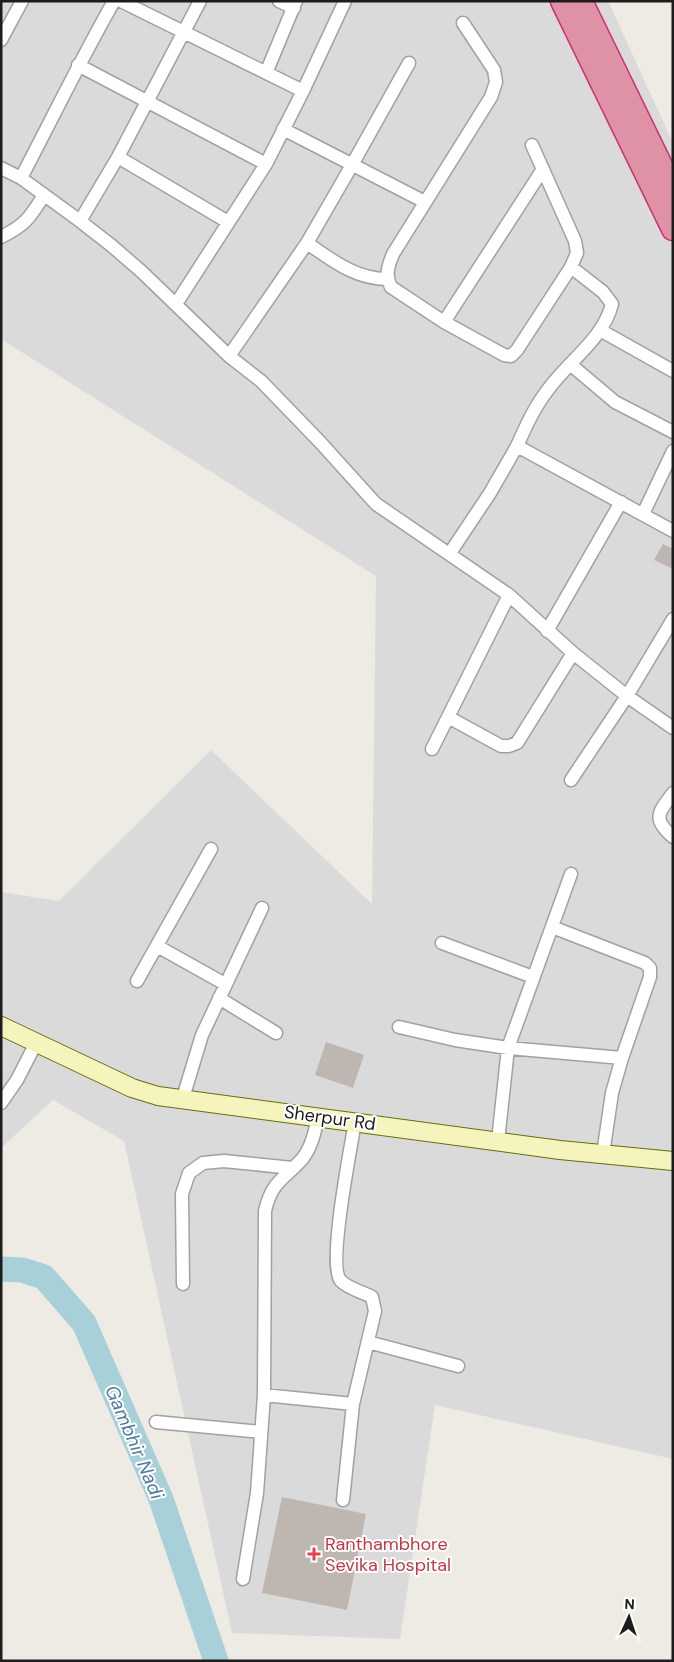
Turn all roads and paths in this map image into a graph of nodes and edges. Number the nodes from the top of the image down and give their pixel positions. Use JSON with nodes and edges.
{"nodes":[{"id":1,"x":22,"y":1,"type":"edge"},
{"id":2,"x":114,"y":1,"type":"edge"},
{"id":3,"x":121,"y":1,"type":"edge"},
{"id":4,"x":200,"y":1,"type":"edge"},
{"id":5,"x":279,"y":1,"type":"edge"},
{"id":6,"x":345,"y":1,"type":"edge"},
{"id":7,"x":562,"y":1,"type":"edge"},
{"id":8,"x":581,"y":1,"type":"edge"},
{"id":9,"x":295,"y":4,"type":"edge"},
{"id":10,"x":463,"y":23,"type":"dead end"},
{"id":11,"x":184,"y":33,"type":"junction"},
{"id":12,"x":1,"y":40,"type":"edge"},
{"id":13,"x":409,"y":63,"type":"dead end"},
{"id":14,"x":78,"y":65,"type":"junction"},
{"id":15,"x":266,"y":73,"type":"junction"},
{"id":16,"x":303,"y":91,"type":"junction"},
{"id":17,"x":148,"y":101,"type":"junction"},
{"id":18,"x":284,"y":130,"type":"junction"},
{"id":19,"x":532,"y":145,"type":"dead end"},
{"id":20,"x":118,"y":157,"type":"junction"},
{"id":21,"x":266,"y":164,"type":"junction"},
{"id":22,"x":352,"y":165,"type":"junction"},
{"id":23,"x":1,"y":168,"type":"edge"},
{"id":24,"x":543,"y":168,"type":"junction"},
{"id":25,"x":21,"y":178,"type":"junction"},
{"id":26,"x":673,"y":190,"type":"edge"},
{"id":27,"x":44,"y":195,"type":"junction"},
{"id":28,"x":425,"y":202,"type":"junction"},
{"id":29,"x":80,"y":221,"type":"junction"},
{"id":30,"x":228,"y":222,"type":"junction"},
{"id":31,"x":673,"y":229,"type":"edge"},
{"id":32,"x":1,"y":237,"type":"edge"},
{"id":33,"x":306,"y":243,"type":"junction"},
{"id":34,"x":571,"y":267,"type":"junction"},
{"id":35,"x":387,"y":279,"type":"junction"},
{"id":36,"x":176,"y":304,"type":"junction"},
{"id":37,"x":444,"y":322,"type":"junction"},
{"id":38,"x":600,"y":330,"type":"junction"},
{"id":39,"x":229,"y":356,"type":"junction"},
{"id":40,"x":570,"y":364,"type":"junction"},
{"id":41,"x":673,"y":371,"type":"edge"},
{"id":42,"x":673,"y":432,"type":"edge"},
{"id":43,"x":517,"y":446,"type":"junction"},
{"id":44,"x":673,"y":451,"type":"edge"},
{"id":45,"x":621,"y":502,"type":"junction"},
{"id":46,"x":643,"y":514,"type":"junction"},
{"id":47,"x":673,"y":531,"type":"edge"},
{"id":48,"x":450,"y":553,"type":"junction"},
{"id":49,"x":509,"y":595,"type":"junction"},
{"id":50,"x":673,"y":619,"type":"edge"},
{"id":51,"x":548,"y":631,"type":"junction"},
{"id":52,"x":573,"y":653,"type":"junction"},
{"id":53,"x":627,"y":696,"type":"junction"},
{"id":54,"x":448,"y":717,"type":"junction"},
{"id":55,"x":673,"y":728,"type":"edge"},
{"id":56,"x":432,"y":749,"type":"dead end"},
{"id":57,"x":571,"y":780,"type":"dead end"},
{"id":58,"x":673,"y":793,"type":"edge"},
{"id":59,"x":673,"y":837,"type":"edge"},
{"id":60,"x":210,"y":849,"type":"dead end"},
{"id":61,"x":571,"y":874,"type":"dead end"},
{"id":62,"x":262,"y":908,"type":"dead end"},
{"id":63,"x":552,"y":927,"type":"junction"},
{"id":64,"x":442,"y":943,"type":"dead end"},
{"id":65,"x":157,"y":946,"type":"junction"},
{"id":66,"x":534,"y":977,"type":"junction"},
{"id":67,"x":137,"y":981,"type":"dead end"},
{"id":68,"x":225,"y":984,"type":"junction"},
{"id":69,"x":219,"y":998,"type":"junction"},
{"id":70,"x":1,"y":1026,"type":"edge"},
{"id":71,"x":398,"y":1028,"type":"dead end"},
{"id":72,"x":276,"y":1033,"type":"dead end"},
{"id":73,"x":36,"y":1043,"type":"junction"},
{"id":74,"x":508,"y":1048,"type":"junction"},
{"id":75,"x":622,"y":1058,"type":"junction"},
{"id":76,"x":182,"y":1101,"type":"junction"},
{"id":77,"x":1,"y":1103,"type":"edge"},
{"id":78,"x":318,"y":1117,"type":"junction"},
{"id":79,"x":356,"y":1122,"type":"junction"},
{"id":80,"x":498,"y":1141,"type":"junction"},
{"id":81,"x":604,"y":1154,"type":"junction"},
{"id":82,"x":673,"y":1161,"type":"edge"},
{"id":83,"x":292,"y":1168,"type":"junction"},
{"id":84,"x":183,"y":1284,"type":"dead end"},
{"id":85,"x":368,"y":1342,"type":"junction"},
{"id":86,"x":458,"y":1366,"type":"dead end"},
{"id":87,"x":264,"y":1394,"type":"junction"},
{"id":88,"x":353,"y":1404,"type":"junction"},
{"id":89,"x":156,"y":1422,"type":"dead end"},
{"id":90,"x":261,"y":1432,"type":"junction"},
{"id":91,"x":343,"y":1500,"type":"dead end"},
{"id":92,"x":243,"y":1579,"type":"dead end"}],
"edges":[{"from":1,"to":12,"type":"street"},
{"from":2,"to":14,"type":"street"},
{"from":3,"to":11,"type":"street"},
{"from":4,"to":11,"type":"street"},
{"from":5,"to":9,"type":"street"},
{"from":6,"to":16,"type":"street"},
{"from":7,"to":31,"type":"highway"},
{"from":8,"to":26,"type":"highway"},
{"from":9,"to":15,"type":"street"},
{"from":10,"to":28,"type":"street"},
{"from":11,"to":15,"type":"street"},
{"from":11,"to":17,"type":"street"},
{"from":13,"to":22,"type":"street"},
{"from":14,"to":17,"type":"street"},
{"from":14,"to":25,"type":"street"},
{"from":15,"to":16,"type":"street"},
{"from":16,"to":18,"type":"street"},
{"from":17,"to":20,"type":"street"},
{"from":17,"to":21,"type":"street"},
{"from":18,"to":21,"type":"street"},
{"from":18,"to":22,"type":"street"},
{"from":19,"to":24,"type":"street"},
{"from":20,"to":29,"type":"street"},
{"from":20,"to":30,"type":"street"},
{"from":21,"to":30,"type":"street"},
{"from":22,"to":28,"type":"street"},
{"from":22,"to":33,"type":"street"},
{"from":23,"to":25,"type":"street"},
{"from":24,"to":34,"type":"street"},
{"from":24,"to":37,"type":"street"},
{"from":25,"to":27,"type":"street"},
{"from":27,"to":29,"type":"street"},
{"from":27,"to":32,"type":"street"},
{"from":28,"to":35,"type":"street"},
{"from":29,"to":36,"type":"street"},
{"from":30,"to":36,"type":"street"},
{"from":33,"to":35,"type":"street"},
{"from":33,"to":39,"type":"street"},
{"from":34,"to":37,"type":"street"},
{"from":34,"to":38,"type":"street"},
{"from":35,"to":37,"type":"street"},
{"from":36,"to":39,"type":"street"},
{"from":38,"to":40,"type":"street"},
{"from":38,"to":41,"type":"street"},
{"from":39,"to":48,"type":"street"},
{"from":40,"to":42,"type":"street"},
{"from":40,"to":43,"type":"street"},
{"from":43,"to":45,"type":"street"},
{"from":43,"to":48,"type":"street"},
{"from":44,"to":46,"type":"street"},
{"from":45,"to":46,"type":"street"},
{"from":45,"to":51,"type":"street"},
{"from":46,"to":47,"type":"street"},
{"from":48,"to":49,"type":"street"},
{"from":49,"to":51,"type":"street"},
{"from":49,"to":54,"type":"street"},
{"from":50,"to":53,"type":"street"},
{"from":51,"to":52,"type":"street"},
{"from":52,"to":53,"type":"street"},
{"from":52,"to":54,"type":"street"},
{"from":53,"to":55,"type":"street"},
{"from":53,"to":57,"type":"street"},
{"from":54,"to":56,"type":"street"},
{"from":58,"to":59,"type":"street"},
{"from":60,"to":65,"type":"street"},
{"from":61,"to":63,"type":"street"},
{"from":62,"to":68,"type":"street"},
{"from":63,"to":66,"type":"street"},
{"from":63,"to":75,"type":"street"},
{"from":64,"to":66,"type":"street"},
{"from":65,"to":67,"type":"street"},
{"from":65,"to":68,"type":"street"},
{"from":66,"to":74,"type":"street"},
{"from":68,"to":69,"type":"street"},
{"from":69,"to":72,"type":"street"},
{"from":69,"to":76,"type":"street"},
{"from":70,"to":73,"type":"street","name":"Sherpur Rd"},
{"from":71,"to":74,"type":"street"},
{"from":73,"to":76,"type":"street","name":"Sherpur Rd"},
{"from":73,"to":77,"type":"street"},
{"from":74,"to":75,"type":"street"},
{"from":74,"to":80,"type":"street"},
{"from":75,"to":81,"type":"street"},
{"from":76,"to":78,"type":"street","name":"Sherpur Rd"},
{"from":78,"to":79,"type":"street","name":"Sherpur Rd"},
{"from":78,"to":83,"type":"street"},
{"from":79,"to":80,"type":"street","name":"Sherpur Rd"},
{"from":79,"to":85,"type":"street"},
{"from":80,"to":81,"type":"street","name":"Sherpur Rd"},
{"from":81,"to":82,"type":"street","name":"Sherpur Rd"},
{"from":83,"to":84,"type":"street"},
{"from":83,"to":87,"type":"street"},
{"from":85,"to":86,"type":"street"},
{"from":85,"to":88,"type":"street"},
{"from":87,"to":88,"type":"street"},
{"from":87,"to":90,"type":"street"},
{"from":88,"to":91,"type":"street"},
{"from":89,"to":90,"type":"street"},
{"from":90,"to":92,"type":"street"}]}
